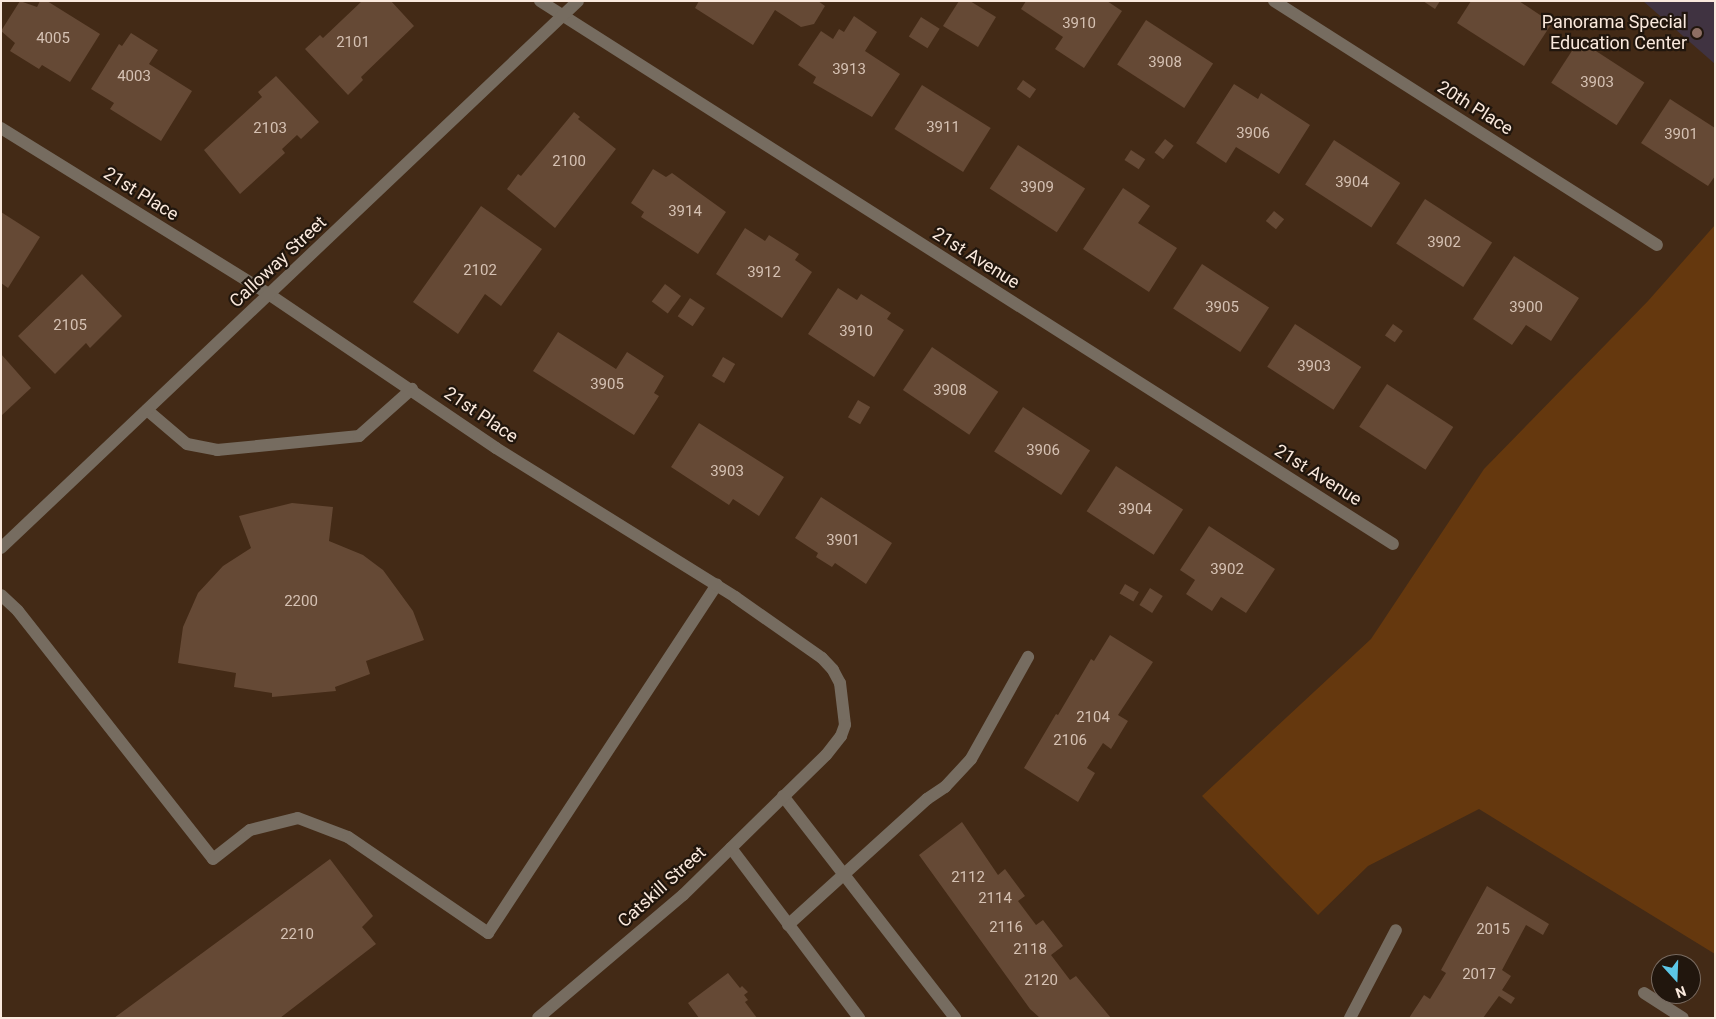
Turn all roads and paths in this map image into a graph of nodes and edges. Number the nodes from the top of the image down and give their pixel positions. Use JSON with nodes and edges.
{"nodes":[{"id":1,"x":540,"y":1,"type":"edge"},
{"id":2,"x":578,"y":1,"type":"edge"},
{"id":3,"x":1274,"y":1,"type":"edge"},
{"id":4,"x":563,"y":16,"type":"junction"},
{"id":5,"x":1,"y":128,"type":"edge"},
{"id":6,"x":1657,"y":245,"type":"dead end"},
{"id":7,"x":270,"y":295,"type":"junction"},
{"id":8,"x":412,"y":389,"type":"junction"},
{"id":9,"x":147,"y":410,"type":"junction"},
{"id":10,"x":1393,"y":544,"type":"dead end"},
{"id":11,"x":1,"y":548,"type":"edge"},
{"id":12,"x":717,"y":585,"type":"junction"},
{"id":13,"x":1,"y":595,"type":"edge"},
{"id":14,"x":1028,"y":657,"type":"dead end"},
{"id":15,"x":804,"y":776,"type":"joint"},
{"id":16,"x":783,"y":796,"type":"junction"},
{"id":17,"x":730,"y":848,"type":"junction"},
{"id":18,"x":844,"y":875,"type":"junction"},
{"id":19,"x":788,"y":925,"type":"junction"},
{"id":20,"x":1396,"y":930,"type":"dead end"},
{"id":21,"x":1644,"y":993,"type":"dead end"},
{"id":22,"x":538,"y":1018,"type":"edge"},
{"id":23,"x":859,"y":1018,"type":"edge"},
{"id":24,"x":955,"y":1018,"type":"edge"},
{"id":25,"x":1350,"y":1018,"type":"edge"},
{"id":26,"x":1683,"y":1018,"type":"edge"}],
"edges":[{"from":1,"to":4,"type":"street","name":"21st Avenue"},
{"from":2,"to":4,"type":"street","name":"Calloway Street"},
{"from":3,"to":6,"type":"street","name":"20th Place"},
{"from":4,"to":7,"type":"street","name":"Calloway Street"},
{"from":4,"to":10,"type":"street","name":"21st Avenue"},
{"from":5,"to":7,"type":"street","name":"21st Place"},
{"from":7,"to":8,"type":"street","name":"21st Place"},
{"from":7,"to":9,"type":"street","name":"Calloway Street"},
{"from":8,"to":9,"type":"street"},
{"from":8,"to":12,"type":"street","name":"21st Place"},
{"from":9,"to":11,"type":"street","name":"Calloway Street"},
{"from":12,"to":13,"type":"street"},
{"from":12,"to":15,"type":"street","name":"21st Place"},
{"from":14,"to":18,"type":"street"},
{"from":15,"to":16,"type":"street","name":"Catskill Street"},
{"from":16,"to":17,"type":"street","name":"Catskill Street"},
{"from":16,"to":18,"type":"street"},
{"from":17,"to":19,"type":"street"},
{"from":17,"to":22,"type":"street","name":"Catskill Street"},
{"from":18,"to":19,"type":"street"},
{"from":18,"to":24,"type":"street"},
{"from":19,"to":23,"type":"street"},
{"from":20,"to":25,"type":"street"},
{"from":21,"to":26,"type":"street"}]}
